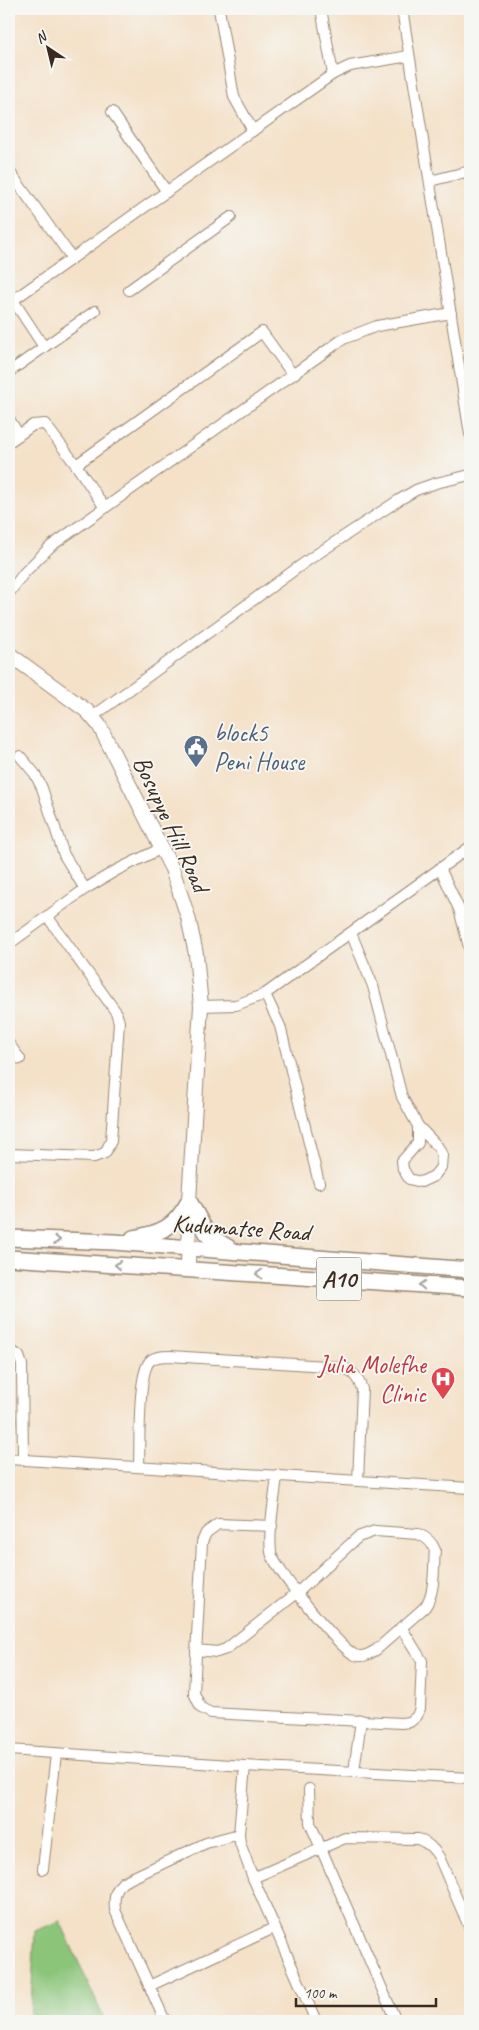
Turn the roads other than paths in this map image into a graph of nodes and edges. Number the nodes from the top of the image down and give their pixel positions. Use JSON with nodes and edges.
{"nodes":[{"id":1,"x":219,"y":9,"type":"edge"},
{"id":2,"x":322,"y":9,"type":"edge"},
{"id":3,"x":402,"y":9,"type":"edge"},
{"id":4,"x":409,"y":56,"type":"junction"},
{"id":5,"x":333,"y":74,"type":"junction"},
{"id":6,"x":112,"y":112,"type":"dead end"},
{"id":7,"x":253,"y":131,"type":"junction"},
{"id":8,"x":470,"y":171,"type":"edge"},
{"id":9,"x":9,"y":172,"type":"edge"},
{"id":10,"x":430,"y":181,"type":"junction"},
{"id":11,"x":167,"y":192,"type":"junction"},
{"id":12,"x":231,"y":217,"type":"dead end"},
{"id":13,"x":72,"y":258,"type":"junction"},
{"id":14,"x":129,"y":290,"type":"dead end"},
{"id":15,"x":11,"y":302,"type":"edge"},
{"id":16,"x":95,"y":311,"type":"dead end"},
{"id":17,"x":451,"y":314,"type":"junction"},
{"id":18,"x":44,"y":347,"type":"junction"},
{"id":19,"x":9,"y":372,"type":"edge"},
{"id":20,"x":293,"y":375,"type":"junction"},
{"id":21,"x":9,"y":419,"type":"edge"},
{"id":22,"x":19,"y":434,"type":"junction"},
{"id":23,"x":470,"y":434,"type":"edge"},
{"id":24,"x":9,"y":442,"type":"edge"},
{"id":25,"x":76,"y":466,"type":"junction"},
{"id":26,"x":470,"y":475,"type":"edge"},
{"id":27,"x":105,"y":508,"type":"junction"},
{"id":28,"x":9,"y":594,"type":"edge"},
{"id":29,"x":9,"y":654,"type":"edge"},
{"id":30,"x":92,"y":717,"type":"junction"},
{"id":31,"x":20,"y":756,"type":"dead end"},
{"id":32,"x":470,"y":847,"type":"edge"},
{"id":33,"x":162,"y":848,"type":"junction"},
{"id":34,"x":440,"y":868,"type":"junction"},
{"id":35,"x":85,"y":889,"type":"junction"},
{"id":36,"x":47,"y":916,"type":"junction"},
{"id":37,"x":351,"y":932,"type":"junction"},
{"id":38,"x":9,"y":944,"type":"edge"},
{"id":39,"x":470,"y":951,"type":"edge"},
{"id":40,"x":266,"y":994,"type":"junction"},
{"id":41,"x":201,"y":1006,"type":"junction"},
{"id":42,"x":9,"y":1044,"type":"edge"},
{"id":43,"x":20,"y":1059,"type":"dead end"},
{"id":44,"x":418,"y":1126,"type":"junction"},
{"id":45,"x":9,"y":1154,"type":"edge"},
{"id":46,"x":319,"y":1183,"type":"dead end"},
{"id":47,"x":189,"y":1201,"type":"junction"},
{"id":48,"x":9,"y":1238,"type":"edge"},
{"id":49,"x":114,"y":1242,"type":"junction"},
{"id":50,"x":189,"y":1247,"type":"junction"},
{"id":51,"x":231,"y":1250,"type":"junction"},
{"id":52,"x":9,"y":1258,"type":"edge"},
{"id":53,"x":188,"y":1270,"type":"junction"},
{"id":54,"x":470,"y":1270,"type":"edge"},
{"id":55,"x":454,"y":1287,"type":"junction"},
{"id":56,"x":470,"y":1288,"type":"edge"},
{"id":57,"x":470,"y":1296,"type":"edge"},
{"id":58,"x":9,"y":1349,"type":"edge"},
{"id":59,"x":9,"y":1459,"type":"edge"},
{"id":60,"x":23,"y":1459,"type":"junction"},
{"id":61,"x":140,"y":1466,"type":"junction"},
{"id":62,"x":278,"y":1475,"type":"junction"},
{"id":63,"x":358,"y":1481,"type":"junction"},
{"id":64,"x":470,"y":1488,"type":"edge"},
{"id":65,"x":272,"y":1526,"type":"junction"},
{"id":66,"x":298,"y":1593,"type":"junction"},
{"id":67,"x":401,"y":1627,"type":"junction"},
{"id":68,"x":196,"y":1650,"type":"junction"},
{"id":69,"x":361,"y":1720,"type":"junction"},
{"id":70,"x":9,"y":1750,"type":"edge"},
{"id":71,"x":56,"y":1754,"type":"junction"},
{"id":72,"x":245,"y":1766,"type":"junction"},
{"id":73,"x":354,"y":1770,"type":"junction"},
{"id":74,"x":470,"y":1778,"type":"edge"},
{"id":75,"x":309,"y":1789,"type":"dead end"},
{"id":76,"x":240,"y":1834,"type":"junction"},
{"id":77,"x":320,"y":1848,"type":"junction"},
{"id":78,"x":43,"y":1869,"type":"dead end"},
{"id":79,"x":253,"y":1878,"type":"junction"},
{"id":80,"x":274,"y":1928,"type":"junction"},
{"id":81,"x":470,"y":1929,"type":"edge"},
{"id":82,"x":150,"y":1986,"type":"junction"},
{"id":83,"x":165,"y":2021,"type":"edge"},
{"id":84,"x":316,"y":2021,"type":"edge"},
{"id":85,"x":396,"y":2021,"type":"edge"}],
"edges":[{"from":1,"to":7,"type":"street"},
{"from":2,"to":5,"type":"street"},
{"from":3,"to":4,"type":"street"},
{"from":4,"to":5,"type":"street"},
{"from":4,"to":10,"type":"street"},
{"from":5,"to":7,"type":"street"},
{"from":6,"to":11,"type":"street"},
{"from":7,"to":11,"type":"street"},
{"from":8,"to":10,"type":"street"},
{"from":9,"to":13,"type":"street"},
{"from":10,"to":17,"type":"street"},
{"from":11,"to":13,"type":"street"},
{"from":12,"to":14,"type":"street"},
{"from":13,"to":15,"type":"street"},
{"from":15,"to":18,"type":"street"},
{"from":16,"to":18,"type":"street"},
{"from":17,"to":20,"type":"street"},
{"from":17,"to":23,"type":"street"},
{"from":18,"to":19,"type":"street"},
{"from":20,"to":25,"type":"street"},
{"from":20,"to":27,"type":"street"},
{"from":21,"to":22,"type":"street"},
{"from":22,"to":24,"type":"street"},
{"from":22,"to":25,"type":"street"},
{"from":25,"to":27,"type":"street"},
{"from":26,"to":30,"type":"street"},
{"from":27,"to":28,"type":"street"},
{"from":29,"to":30,"type":"street","name":"Bosupye Hill Road"},
{"from":30,"to":33,"type":"street","name":"Bosupye Hill Road"},
{"from":31,"to":35,"type":"street"},
{"from":32,"to":34,"type":"street"},
{"from":33,"to":35,"type":"street"},
{"from":33,"to":41,"type":"street","name":"Bosupye Hill Road"},
{"from":34,"to":37,"type":"street"},
{"from":34,"to":39,"type":"street"},
{"from":35,"to":36,"type":"street"},
{"from":36,"to":38,"type":"street"},
{"from":36,"to":45,"type":"street"},
{"from":37,"to":40,"type":"street"},
{"from":37,"to":44,"type":"street"},
{"from":40,"to":41,"type":"street"},
{"from":40,"to":46,"type":"street"},
{"from":41,"to":47,"type":"street","name":"Bosupye Hill Road"},
{"from":42,"to":43,"type":"street"},
{"from":44,"to":44,"type":"street"},
{"from":47,"to":49,"type":"main road"},
{"from":47,"to":50,"type":"street","name":"Bosupye Hill Road"},
{"from":47,"to":51,"type":"main road"},
{"from":48,"to":49,"type":"main road","name":"Kudumatse Road","number":"A10","one_way":true},
{"from":49,"to":50,"type":"main road","name":"Kudumatse Road","number":"A10"},
{"from":50,"to":51,"type":"main road","name":"Kudumatse Road","number":"A10"},
{"from":50,"to":53,"type":"street","name":"Bosupye Hill Road"},
{"from":51,"to":54,"type":"main road","name":"Kudumatse Road","number":"A10"},
{"from":53,"to":52,"type":"main road","name":"Kudumatse Road","number":"A10","one_way":true},
{"from":55,"to":53,"type":"main road","name":"Kudumatse Road","number":"A10","one_way":true},
{"from":55,"to":56,"type":"main road","name":"Kudumatse Road","number":"A10"},
{"from":55,"to":57,"type":"main road"},
{"from":58,"to":60,"type":"street"},
{"from":59,"to":60,"type":"street"},
{"from":60,"to":61,"type":"street"},
{"from":61,"to":62,"type":"street"},
{"from":61,"to":63,"type":"street"},
{"from":62,"to":63,"type":"street"},
{"from":62,"to":65,"type":"street"},
{"from":63,"to":64,"type":"street"},
{"from":65,"to":66,"type":"street"},
{"from":65,"to":68,"type":"street"},
{"from":66,"to":67,"type":"street"},
{"from":66,"to":67,"type":"street"},
{"from":66,"to":68,"type":"street"},
{"from":67,"to":69,"type":"street"},
{"from":68,"to":69,"type":"street"},
{"from":69,"to":73,"type":"street"},
{"from":70,"to":71,"type":"street"},
{"from":71,"to":72,"type":"street"},
{"from":71,"to":78,"type":"street"},
{"from":72,"to":73,"type":"street"},
{"from":72,"to":76,"type":"street"},
{"from":73,"to":74,"type":"street"},
{"from":75,"to":77,"type":"street"},
{"from":76,"to":79,"type":"street"},
{"from":76,"to":82,"type":"street"},
{"from":77,"to":79,"type":"street"},
{"from":77,"to":81,"type":"street"},
{"from":77,"to":85,"type":"street"},
{"from":79,"to":80,"type":"street"},
{"from":80,"to":82,"type":"street"},
{"from":80,"to":84,"type":"street"},
{"from":82,"to":83,"type":"street"}]}
